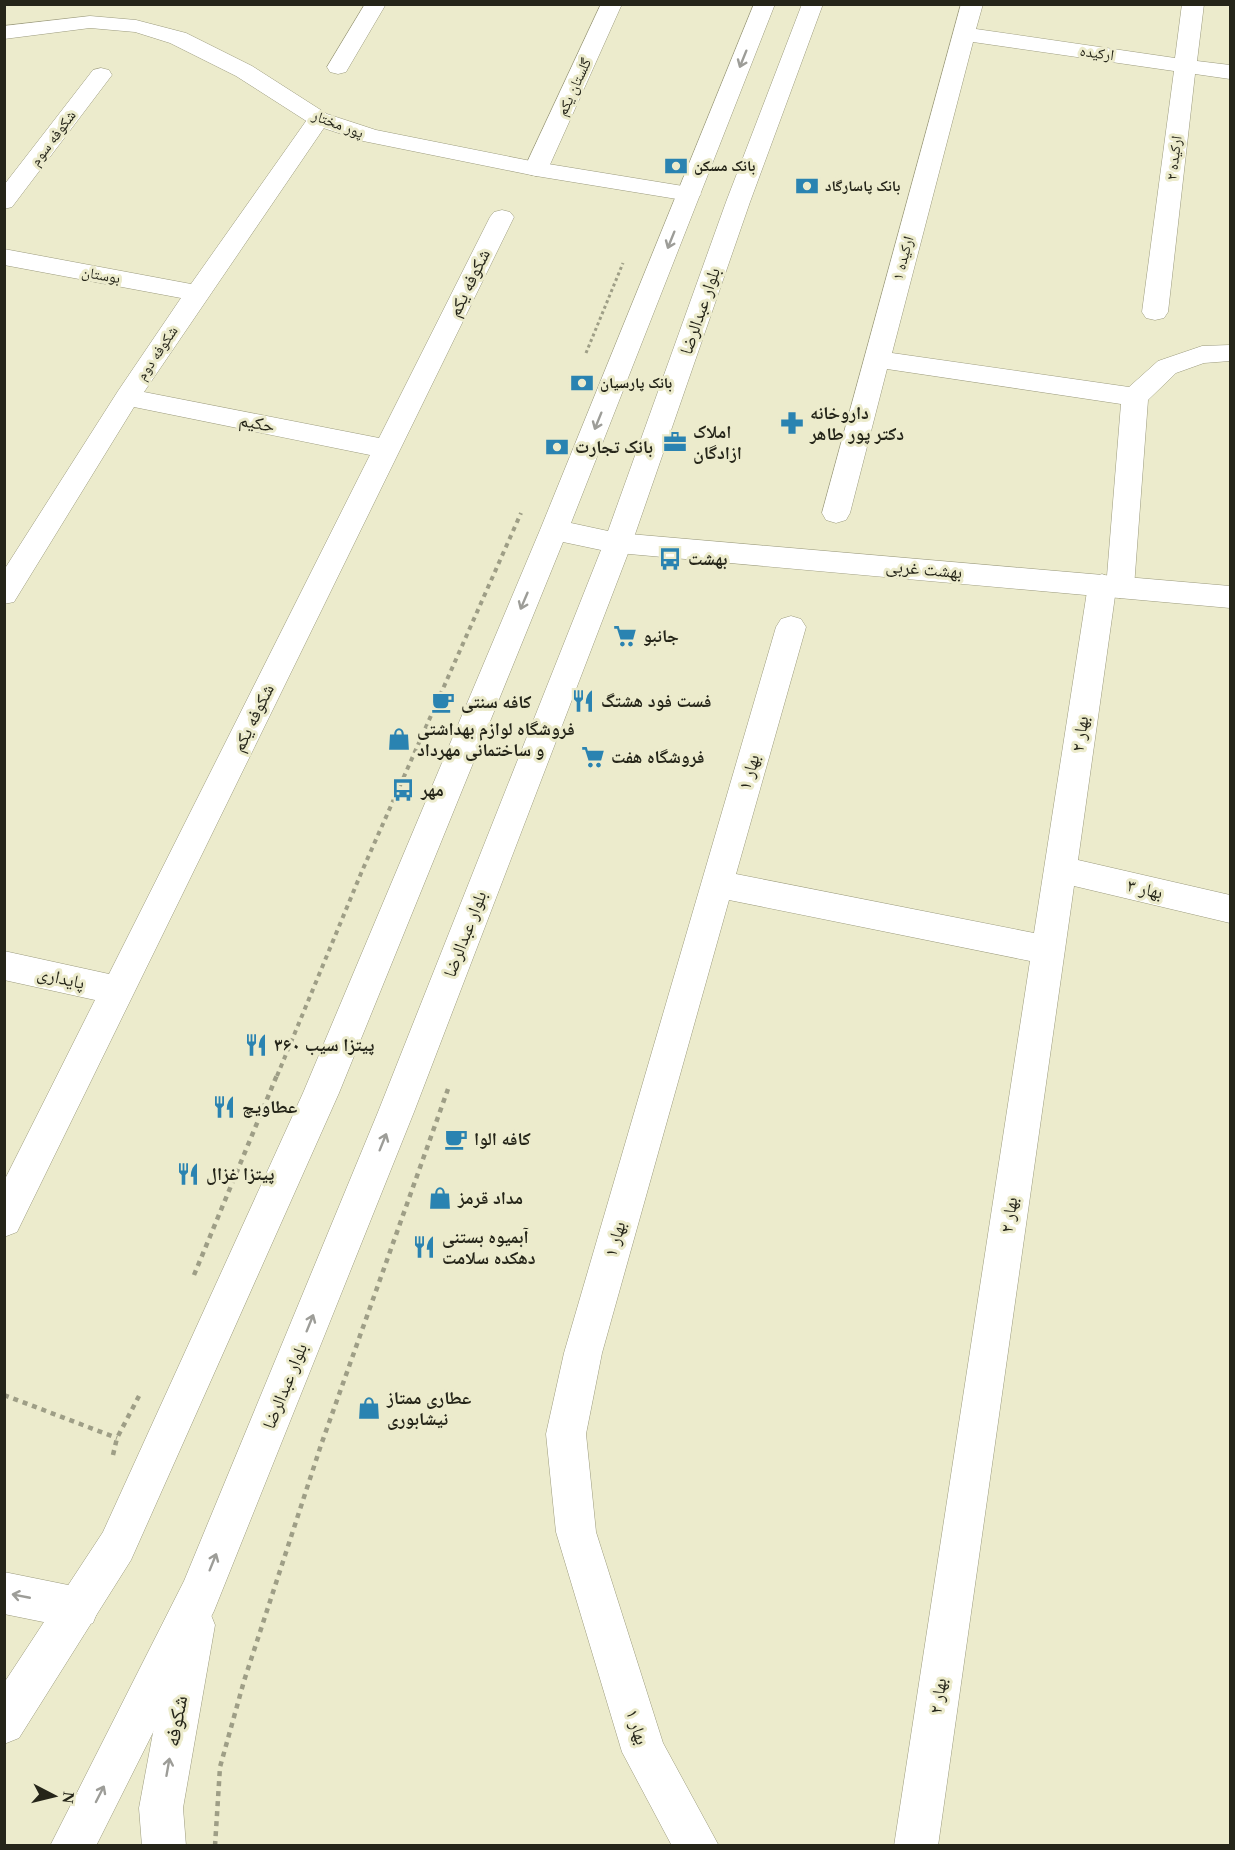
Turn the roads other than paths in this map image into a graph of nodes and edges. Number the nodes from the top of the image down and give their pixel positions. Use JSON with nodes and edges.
{"nodes":[{"id":1,"x":376,"y":4,"type":"edge"},
{"id":2,"x":612,"y":4,"type":"edge"},
{"id":3,"x":765,"y":4,"type":"edge"},
{"id":4,"x":813,"y":4,"type":"edge"},
{"id":5,"x":972,"y":4,"type":"edge"},
{"id":6,"x":1194,"y":4,"type":"edge"},
{"id":7,"x":4,"y":33,"type":"edge"},
{"id":8,"x":964,"y":34,"type":"junction"},
{"id":9,"x":1186,"y":65,"type":"junction"},
{"id":10,"x":338,"y":67,"type":"dead end"},
{"id":11,"x":1230,"y":72,"type":"edge"},
{"id":12,"x":101,"y":75,"type":"dead end"},
{"id":13,"x":320,"y":119,"type":"junction"},
{"id":14,"x":536,"y":169,"type":"junction"},
{"id":15,"x":689,"y":194,"type":"junction"},
{"id":16,"x":4,"y":202,"type":"edge"},
{"id":17,"x":502,"y":217,"type":"dead end"},
{"id":18,"x":4,"y":257,"type":"edge"},
{"id":19,"x":197,"y":293,"type":"junction"},
{"id":20,"x":1155,"y":312,"type":"dead end"},
{"id":21,"x":1230,"y":353,"type":"edge"},
{"id":22,"x":876,"y":359,"type":"junction"},
{"id":23,"x":128,"y":397,"type":"junction"},
{"id":24,"x":1135,"y":397,"type":"junction"},
{"id":25,"x":387,"y":449,"type":"junction"},
{"id":26,"x":836,"y":513,"type":"dead end"},
{"id":27,"x":554,"y":530,"type":"junction"},
{"id":28,"x":618,"y":543,"type":"junction"},
{"id":29,"x":1111,"y":586,"type":"junction"},
{"id":30,"x":4,"y":594,"type":"edge"},
{"id":31,"x":1230,"y":597,"type":"edge"},
{"id":32,"x":791,"y":627,"type":"dead end"},
{"id":33,"x":1060,"y":869,"type":"junction"},
{"id":34,"x":717,"y":884,"type":"junction"},
{"id":35,"x":1230,"y":909,"type":"edge"},
{"id":36,"x":1048,"y":950,"type":"junction"},
{"id":37,"x":4,"y":965,"type":"edge"},
{"id":38,"x":118,"y":991,"type":"junction"},
{"id":39,"x":4,"y":1220,"type":"edge"},
{"id":40,"x":4,"y":1593,"type":"edge"},
{"id":41,"x":199,"y":1596,"type":"junction"},
{"id":42,"x":78,"y":1608,"type":"junction"},
{"id":43,"x":4,"y":1723,"type":"edge"},
{"id":44,"x":72,"y":1845,"type":"edge"},
{"id":45,"x":164,"y":1845,"type":"edge"},
{"id":46,"x":697,"y":1845,"type":"edge"},
{"id":47,"x":916,"y":1845,"type":"edge"}],
"edges":[{"from":1,"to":10,"type":"street"},
{"from":2,"to":14,"type":"street","name":"گلستان یکم"},
{"from":3,"to":15,"type":"street","one_way":true},
{"from":4,"to":28,"type":"street","name":"بلوار عبدالرضا"},
{"from":5,"to":8,"type":"street","name":"ارکیده ۱"},
{"from":6,"to":9,"type":"street","name":"ارکیده ۲"},
{"from":7,"to":13,"type":"street","name":"پور مختار"},
{"from":8,"to":9,"type":"street","name":"ارکیده"},
{"from":8,"to":22,"type":"street","name":"ارکیده ۱"},
{"from":9,"to":11,"type":"street","name":"ارکیده"},
{"from":9,"to":20,"type":"street","name":"ارکیده ۲"},
{"from":12,"to":16,"type":"street","name":"شکوفه سوم"},
{"from":13,"to":14,"type":"street","name":"پور مختار"},
{"from":13,"to":19,"type":"street","name":"شکوفه دوم"},
{"from":14,"to":15,"type":"street","name":"پور مختار"},
{"from":15,"to":27,"type":"street","one_way":true},
{"from":17,"to":25,"type":"street","name":"شکوفه یکم"},
{"from":18,"to":19,"type":"street","name":"بوستان"},
{"from":19,"to":23,"type":"street","name":"شکوفه دوم"},
{"from":21,"to":24,"type":"street"},
{"from":22,"to":24,"type":"street"},
{"from":22,"to":26,"type":"street","name":"ارکیده ۱"},
{"from":23,"to":25,"type":"street","name":"حکیم"},
{"from":23,"to":30,"type":"street","name":"شکوفه دوم"},
{"from":24,"to":29,"type":"street","name":"بهار ۲"},
{"from":25,"to":38,"type":"street","name":"شکوفه یکم"},
{"from":27,"to":28,"type":"street","name":"بهشت غربی"},
{"from":27,"to":42,"type":"street","one_way":true},
{"from":28,"to":29,"type":"street","name":"بهشت غربی"},
{"from":41,"to":28,"type":"street","name":"بلوار عبدالرضا","one_way":true},
{"from":29,"to":31,"type":"street","name":"بهشت غربی"},
{"from":29,"to":33,"type":"street","name":"بهار ۲"},
{"from":32,"to":34,"type":"street","name":"بهار ۱"},
{"from":33,"to":35,"type":"street","name":"بهار ۳"},
{"from":33,"to":36,"type":"street","name":"بهار ۲"},
{"from":34,"to":36,"type":"street"},
{"from":34,"to":46,"type":"street","name":"بهار ۱"},
{"from":36,"to":47,"type":"street","name":"بهار ۲"},
{"from":37,"to":38,"type":"street","name":"پایداری"},
{"from":38,"to":39,"type":"street","name":"شکوفه یکم"},
{"from":42,"to":40,"type":"street","one_way":true},
{"from":44,"to":41,"type":"street","name":"بلوار عبدالرضا","one_way":true},
{"from":45,"to":41,"type":"street","name":"شکوفه","one_way":true},
{"from":42,"to":43,"type":"street"}]}
